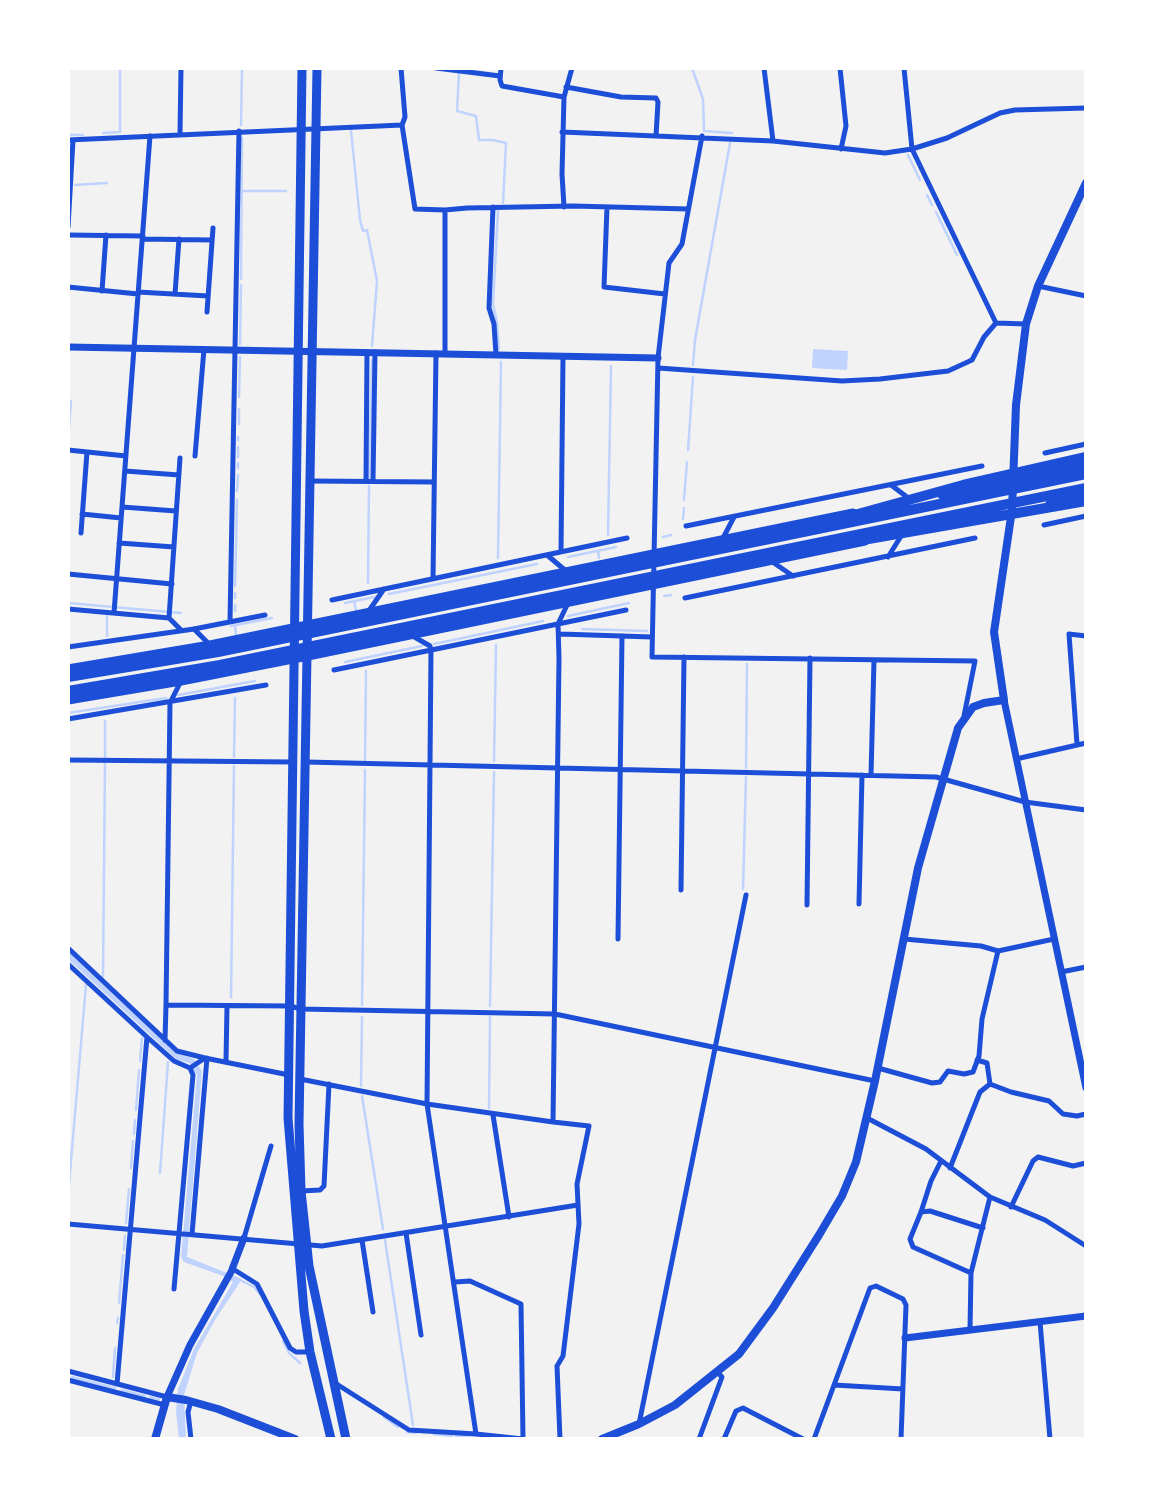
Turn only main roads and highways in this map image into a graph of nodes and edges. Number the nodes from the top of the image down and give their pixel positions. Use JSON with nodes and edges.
{"nodes":[{"id":1,"x":302,"y":68,"type":"edge"},
{"id":2,"x":317,"y":68,"type":"edge"},
{"id":3,"x":1086,"y":183,"type":"edge"},
{"id":4,"x":1086,"y":457,"type":"edge"},
{"id":5,"x":1086,"y":466,"type":"edge"},
{"id":6,"x":1086,"y":474,"type":"edge"},
{"id":7,"x":1013,"y":481,"type":"junction"},
{"id":8,"x":1086,"y":488,"type":"edge"},
{"id":9,"x":1086,"y":495,"type":"edge"},
{"id":10,"x":1086,"y":501,"type":"edge"},
{"id":11,"x":1012,"y":510,"type":"junction"},
{"id":12,"x":783,"y":536,"type":"junction"},
{"id":13,"x":736,"y":559,"type":"junction"},
{"id":14,"x":309,"y":625,"type":"junction"},
{"id":15,"x":293,"y":628,"type":"junction"},
{"id":16,"x":308,"y":656,"type":"junction"},
{"id":17,"x":293,"y":659,"type":"junction"},
{"id":18,"x":68,"y":669,"type":"edge"},
{"id":19,"x":68,"y":677,"type":"edge"},
{"id":20,"x":68,"y":691,"type":"edge"},
{"id":21,"x":68,"y":700,"type":"edge"},
{"id":22,"x":302,"y":1244,"type":"junction"},
{"id":23,"x":615,"y":1437,"type":"edge"},
{"id":24,"x":291,"y":1438,"type":"edge"},
{"id":25,"x":155,"y":1439,"type":"edge"},
{"id":26,"x":331,"y":1439,"type":"edge"},
{"id":27,"x":346,"y":1439,"type":"edge"},
{"id":28,"x":602,"y":1439,"type":"edge"}],
"edges":[{"from":1,"to":15,"type":"main road"},
{"from":2,"to":14,"type":"main road"},
{"from":3,"to":7,"type":"main road"},
{"from":4,"to":12,"type":"highway"},
{"from":5,"to":7,"type":"main road"},
{"from":6,"to":12,"type":"highway"},
{"from":7,"to":11,"type":"main road"},
{"from":7,"to":14,"type":"main road"},
{"from":8,"to":13,"type":"highway"},
{"from":9,"to":11,"type":"main road"},
{"from":10,"to":13,"type":"highway"},
{"from":11,"to":16,"type":"main road"},
{"from":11,"to":23,"type":"main road"},
{"from":12,"to":19,"type":"highway"},
{"from":13,"to":20,"type":"highway"},
{"from":14,"to":15,"type":"main road"},
{"from":14,"to":16,"type":"main road"},
{"from":15,"to":17,"type":"main road"},
{"from":15,"to":18,"type":"main road"},
{"from":16,"to":17,"type":"main road"},
{"from":16,"to":22,"type":"main road"},
{"from":17,"to":21,"type":"main road"},
{"from":17,"to":22,"type":"main road"},
{"from":22,"to":26,"type":"main road"},
{"from":22,"to":27,"type":"main road"},
{"from":23,"to":28,"type":"main road"},
{"from":24,"to":25,"type":"main road"}]}
